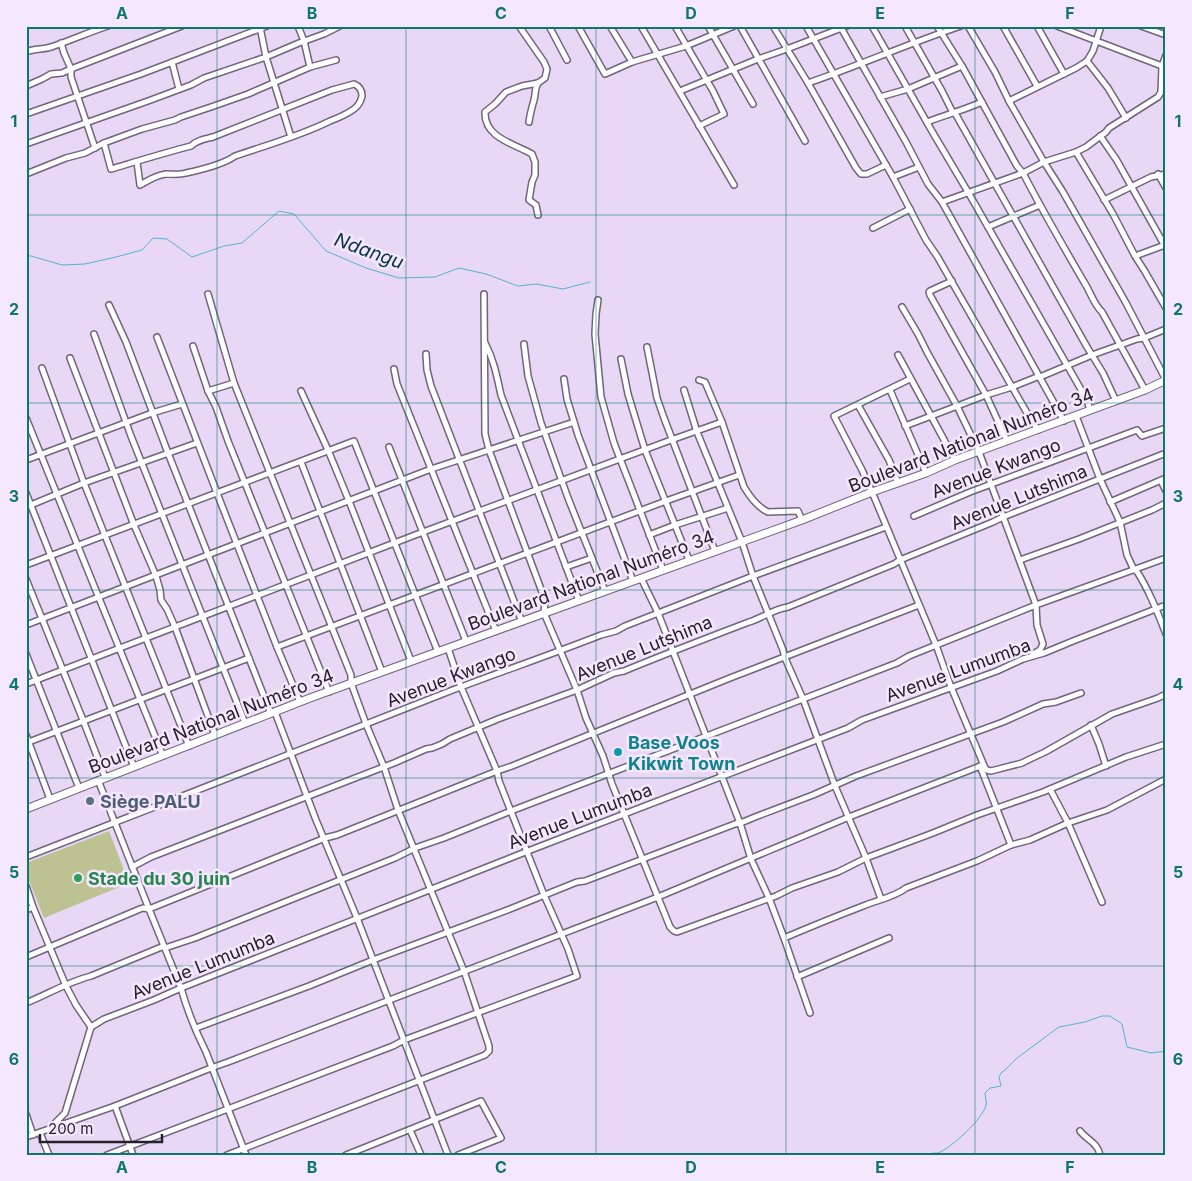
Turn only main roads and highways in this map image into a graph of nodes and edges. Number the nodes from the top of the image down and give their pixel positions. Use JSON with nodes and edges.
{"nodes":[{"id":1,"x":1166,"y":380,"type":"edge"},
{"id":2,"x":26,"y":809,"type":"edge"}],
"edges":[{"from":1,"to":2,"type":"main road","name":"Boulevard National Numéro 34"}]}
